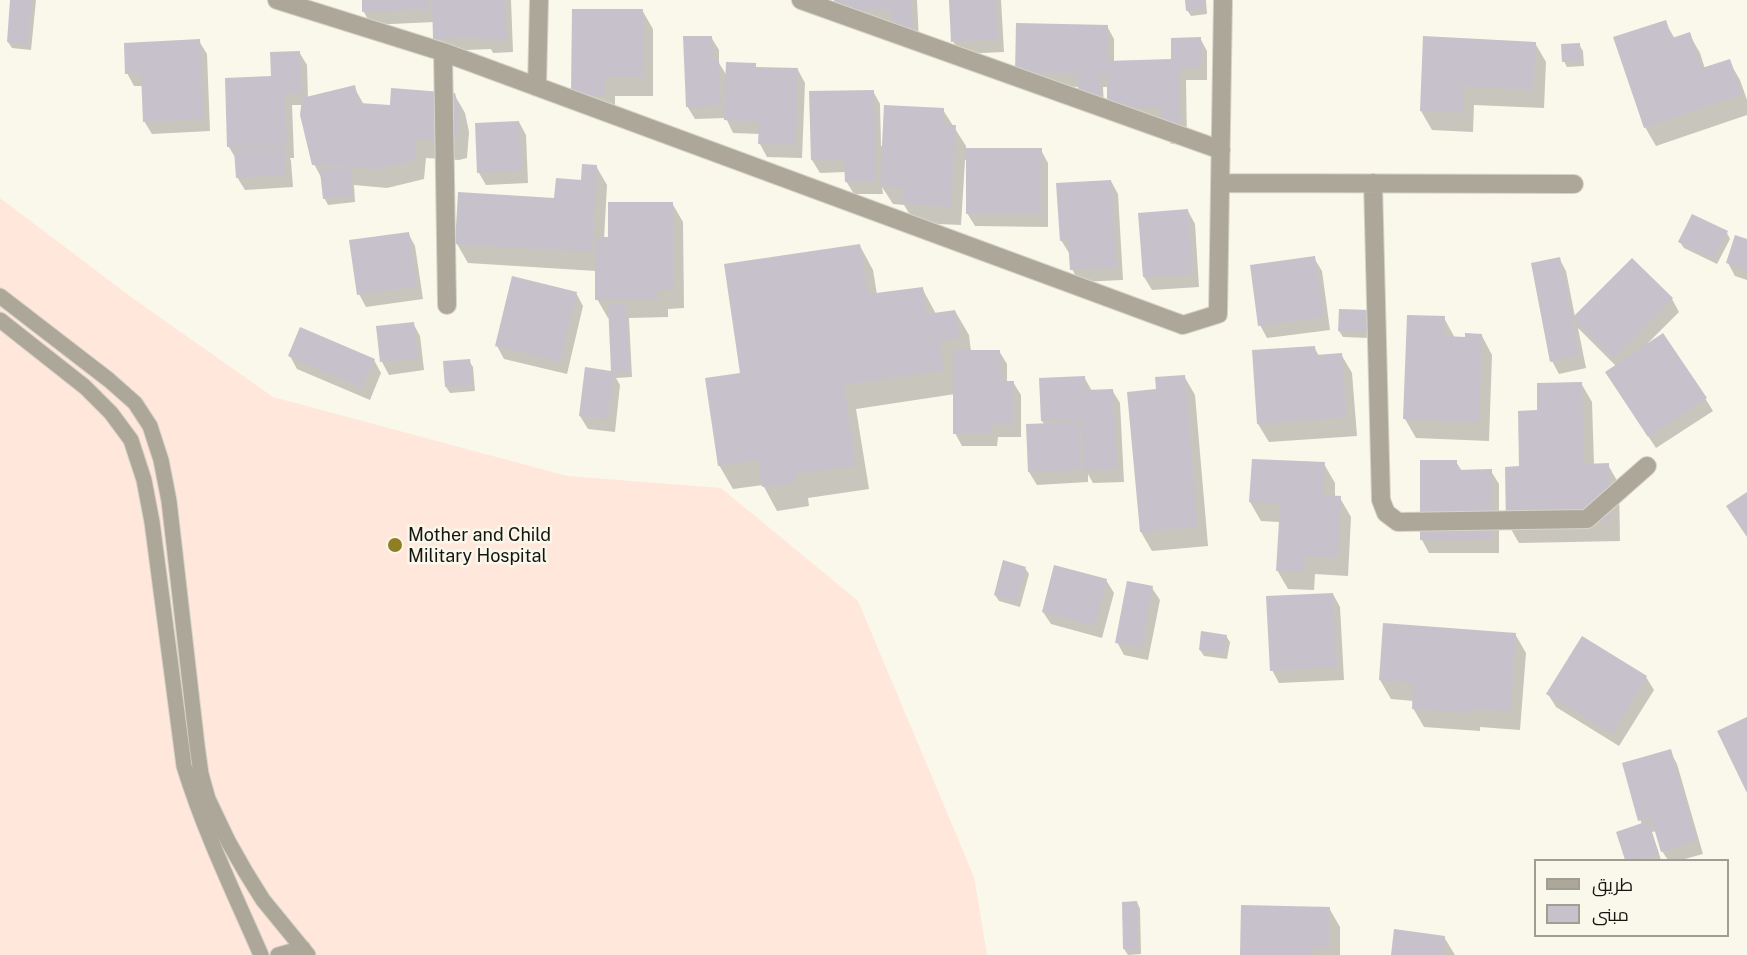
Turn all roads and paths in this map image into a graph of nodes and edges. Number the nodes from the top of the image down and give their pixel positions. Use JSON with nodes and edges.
{"nodes":[{"id":1,"x":277,"y":0,"type":"edge"},
{"id":2,"x":539,"y":0,"type":"edge"},
{"id":3,"x":801,"y":0,"type":"edge"},
{"id":4,"x":1223,"y":0,"type":"edge"},
{"id":5,"x":443,"y":52,"type":"junction"},
{"id":6,"x":537,"y":87,"type":"junction"},
{"id":7,"x":1221,"y":150,"type":"junction"},
{"id":8,"x":1220,"y":183,"type":"junction"},
{"id":9,"x":1373,"y":183,"type":"junction"},
{"id":10,"x":1574,"y":184,"type":"dead end"},
{"id":11,"x":0,"y":296,"type":"edge"},
{"id":12,"x":447,"y":306,"type":"dead end"},
{"id":13,"x":0,"y":320,"type":"edge"},
{"id":14,"x":1647,"y":466,"type":"dead end"},
{"id":15,"x":305,"y":952,"type":"edge"},
{"id":16,"x":261,"y":955,"type":"edge"},
{"id":17,"x":278,"y":955,"type":"edge"}],
"edges":[{"from":1,"to":5,"type":"street"},
{"from":2,"to":6,"type":"street"},
{"from":3,"to":7,"type":"street"},
{"from":4,"to":7,"type":"street"},
{"from":5,"to":6,"type":"street"},
{"from":5,"to":12,"type":"street"},
{"from":6,"to":8,"type":"street"},
{"from":7,"to":8,"type":"street"},
{"from":8,"to":9,"type":"street"},
{"from":9,"to":10,"type":"street"},
{"from":9,"to":14,"type":"street"},
{"from":11,"to":15,"type":"lane"},
{"from":13,"to":16,"type":"lane"},
{"from":15,"to":17,"type":"lane"}]}
